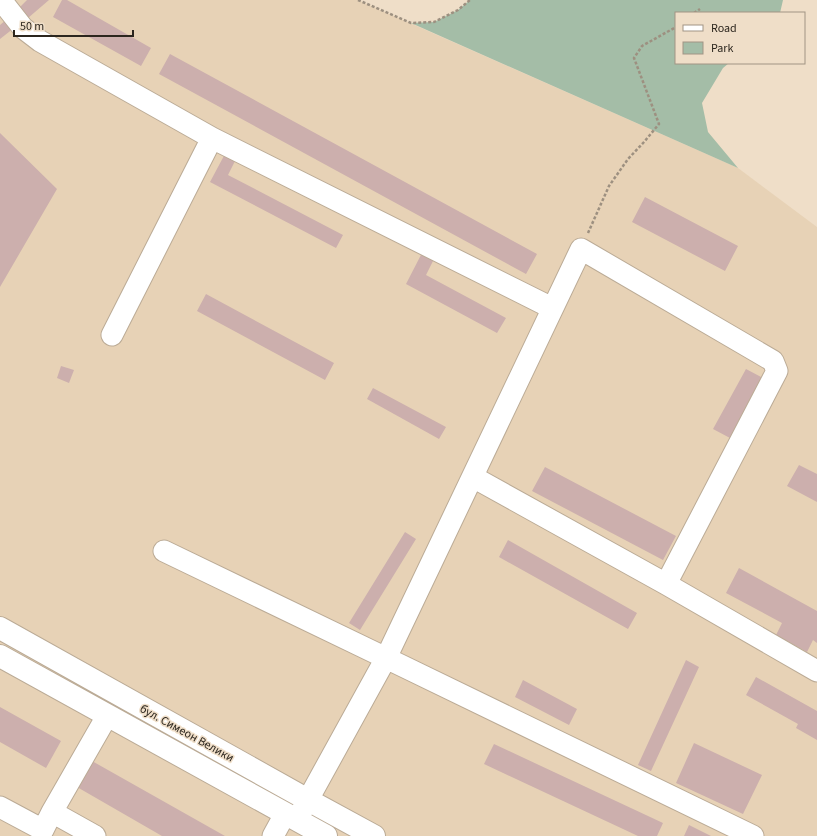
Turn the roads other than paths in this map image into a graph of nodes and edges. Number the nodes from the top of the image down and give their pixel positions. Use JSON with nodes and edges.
{"nodes":[{"id":1,"x":1,"y":0,"type":"edge"},
{"id":2,"x":212,"y":138,"type":"junction"},
{"id":3,"x":552,"y":308,"type":"junction"},
{"id":4,"x":112,"y":335,"type":"dead end"},
{"id":5,"x":473,"y":477,"type":"junction"},
{"id":6,"x":164,"y":551,"type":"dead end"},
{"id":7,"x":666,"y":584,"type":"junction"},
{"id":8,"x":0,"y":628,"type":"edge"},
{"id":9,"x":0,"y":656,"type":"edge"},
{"id":10,"x":386,"y":658,"type":"junction"},
{"id":11,"x":817,"y":671,"type":"edge"},
{"id":12,"x":107,"y":716,"type":"junction"},
{"id":13,"x":308,"y":800,"type":"junction"},
{"id":14,"x":0,"y":807,"type":"edge"},
{"id":15,"x":52,"y":812,"type":"junction"},
{"id":16,"x":291,"y":817,"type":"junction"},
{"id":17,"x":95,"y":836,"type":"edge"},
{"id":18,"x":273,"y":836,"type":"edge"},
{"id":19,"x":326,"y":836,"type":"edge"},
{"id":20,"x":374,"y":836,"type":"edge"},
{"id":21,"x":753,"y":836,"type":"edge"}],
"edges":[{"from":1,"to":2,"type":"lane"},
{"from":2,"to":3,"type":"lane"},
{"from":2,"to":4,"type":"lane"},
{"from":3,"to":5,"type":"lane"},
{"from":3,"to":7,"type":"lane"},
{"from":5,"to":7,"type":"lane"},
{"from":5,"to":10,"type":"lane"},
{"from":6,"to":10,"type":"lane"},
{"from":7,"to":11,"type":"lane"},
{"from":8,"to":13,"type":"main road","name":"бул. Симеон Велики"},
{"from":9,"to":12,"type":"main road","name":"бул. Симеон Велики"},
{"from":10,"to":13,"type":"lane"},
{"from":10,"to":21,"type":"lane"},
{"from":12,"to":15,"type":"lane"},
{"from":12,"to":16,"type":"main road","name":"бул. Симеон Велики"},
{"from":13,"to":16,"type":"lane"},
{"from":13,"to":20,"type":"main road","name":"бул. Симеон Велики"},
{"from":14,"to":15,"type":"lane"},
{"from":15,"to":17,"type":"lane"},
{"from":16,"to":18,"type":"lane"},
{"from":16,"to":19,"type":"main road","name":"бул. Симеон Велики"}]}
